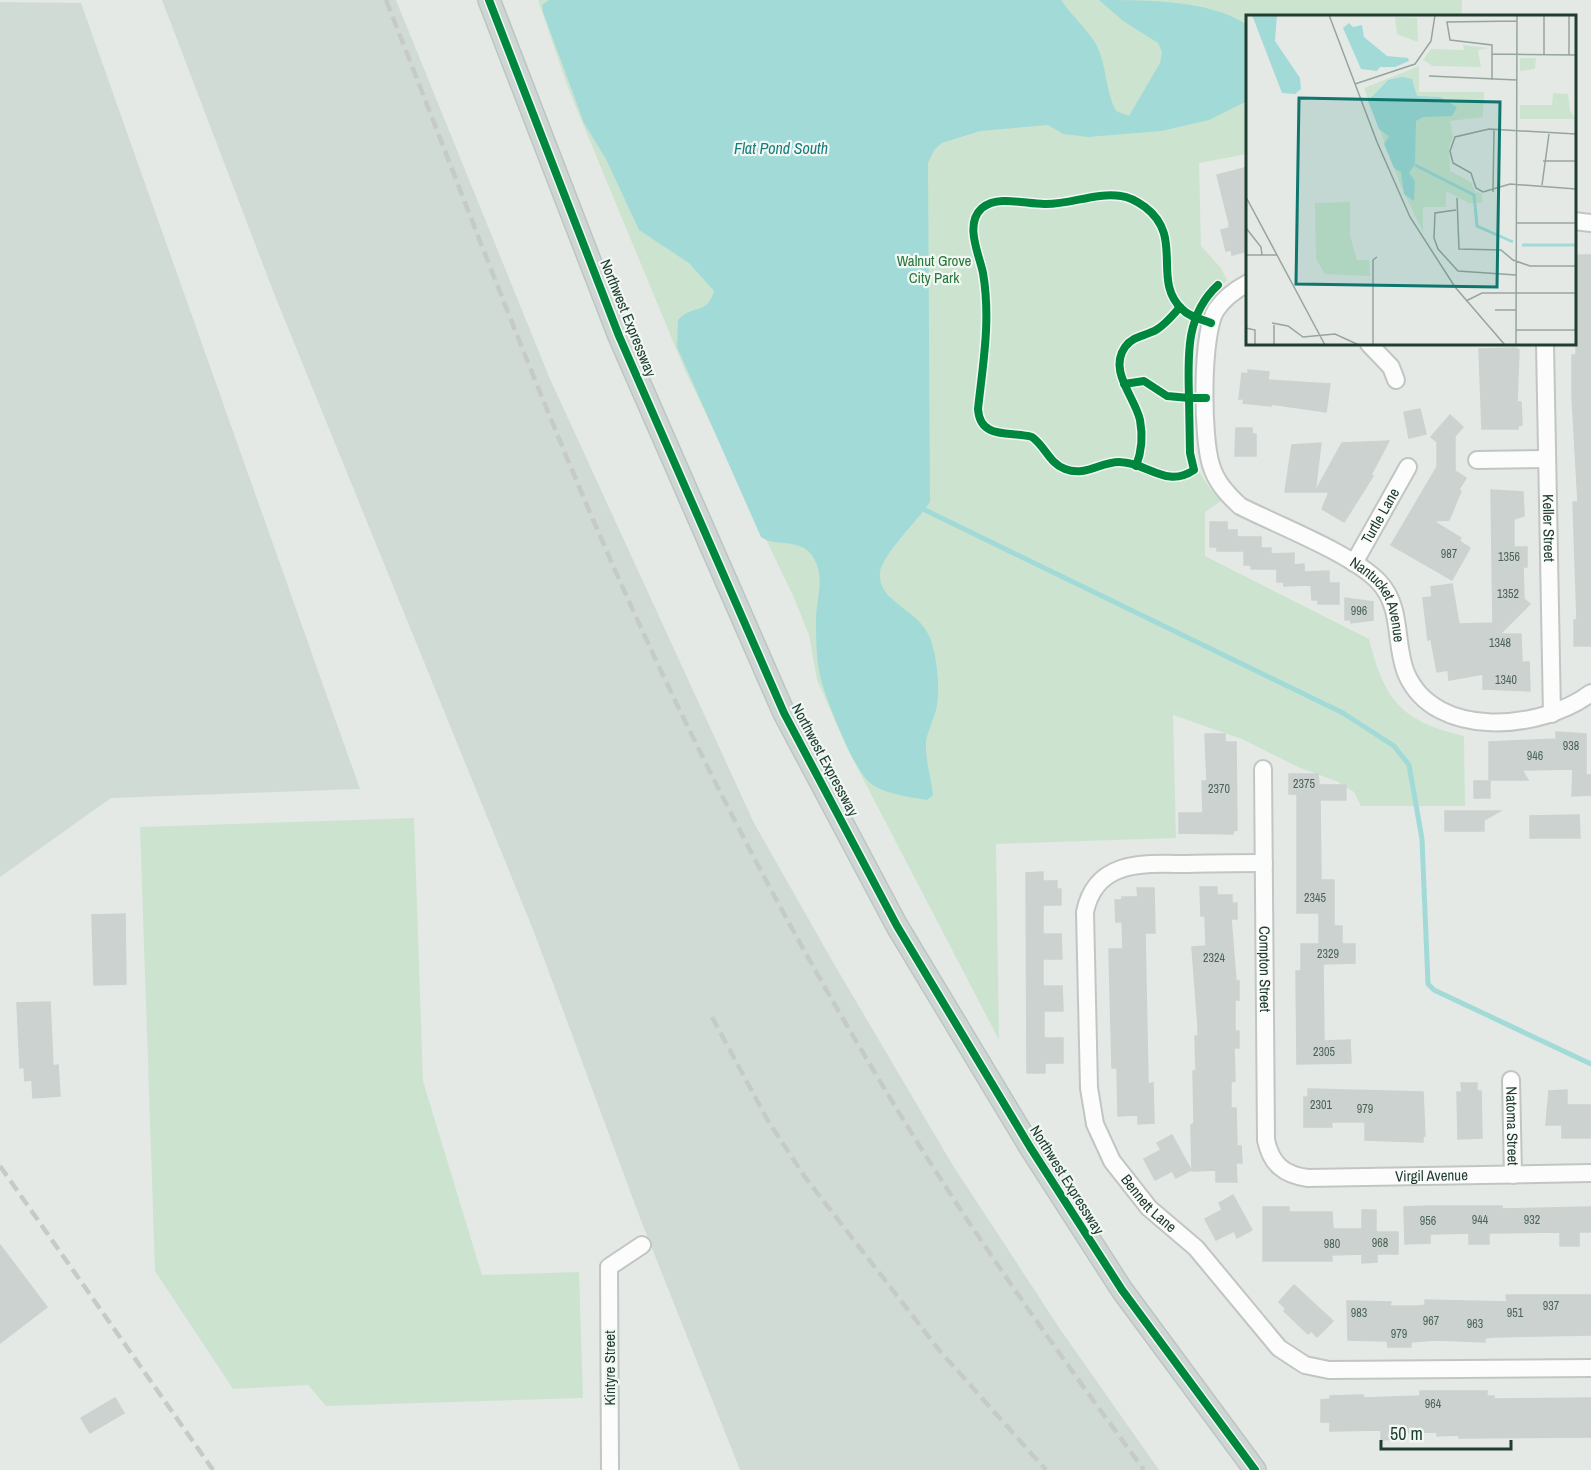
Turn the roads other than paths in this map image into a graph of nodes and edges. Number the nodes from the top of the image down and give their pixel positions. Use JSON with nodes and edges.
{"nodes":[{"id":1,"x":489,"y":0,"type":"edge"},
{"id":2,"x":1576,"y":220,"type":"edge"},
{"id":3,"x":1591,"y":223,"type":"edge"},
{"id":4,"x":1246,"y":284,"type":"edge"},
{"id":5,"x":1370,"y":345,"type":"edge"},
{"id":6,"x":1545,"y":345,"type":"edge"},
{"id":7,"x":1396,"y":380,"type":"dead end"},
{"id":8,"x":1547,"y":459,"type":"junction"},
{"id":9,"x":1477,"y":460,"type":"dead end"},
{"id":10,"x":1408,"y":467,"type":"dead end"},
{"id":11,"x":1354,"y":564,"type":"junction"},
{"id":12,"x":1591,"y":693,"type":"edge"},
{"id":13,"x":1552,"y":714,"type":"junction"},
{"id":14,"x":1263,"y":769,"type":"dead end"},
{"id":15,"x":1264,"y":862,"type":"junction"},
{"id":16,"x":1511,"y":1080,"type":"dead end"},
{"id":17,"x":1277,"y":1165,"type":"joint"},
{"id":18,"x":1591,"y":1173,"type":"edge"},
{"id":19,"x":1513,"y":1175,"type":"junction"},
{"id":20,"x":642,"y":1245,"type":"dead end"},
{"id":21,"x":1591,"y":1368,"type":"edge"},
{"id":22,"x":610,"y":1470,"type":"edge"},
{"id":23,"x":1255,"y":1470,"type":"edge"}],
"edges":[{"from":1,"to":23,"type":"main road","name":"Northwest Expressway"},
{"from":2,"to":3,"type":"street"},
{"from":4,"to":11,"type":"street","name":"Nantucket Avenue"},
{"from":5,"to":7,"type":"street"},
{"from":6,"to":8,"type":"street","name":"Keller Street"},
{"from":8,"to":9,"type":"street"},
{"from":8,"to":13,"type":"street","name":"Keller Street"},
{"from":10,"to":11,"type":"street","name":"Turtle Lane"},
{"from":11,"to":13,"type":"street","name":"Nantucket Avenue"},
{"from":12,"to":13,"type":"street","name":"Nantucket Avenue"},
{"from":14,"to":15,"type":"street","name":"Compton Street"},
{"from":15,"to":17,"type":"street","name":"Compton Street"},
{"from":15,"to":21,"type":"street","name":"Bennett Lane"},
{"from":16,"to":19,"type":"street","name":"Natoma Street"},
{"from":17,"to":19,"type":"street","name":"Virgil Avenue"},
{"from":18,"to":19,"type":"street","name":"Virgil Avenue"},
{"from":20,"to":22,"type":"street","name":"Kintyre Street"}]}
